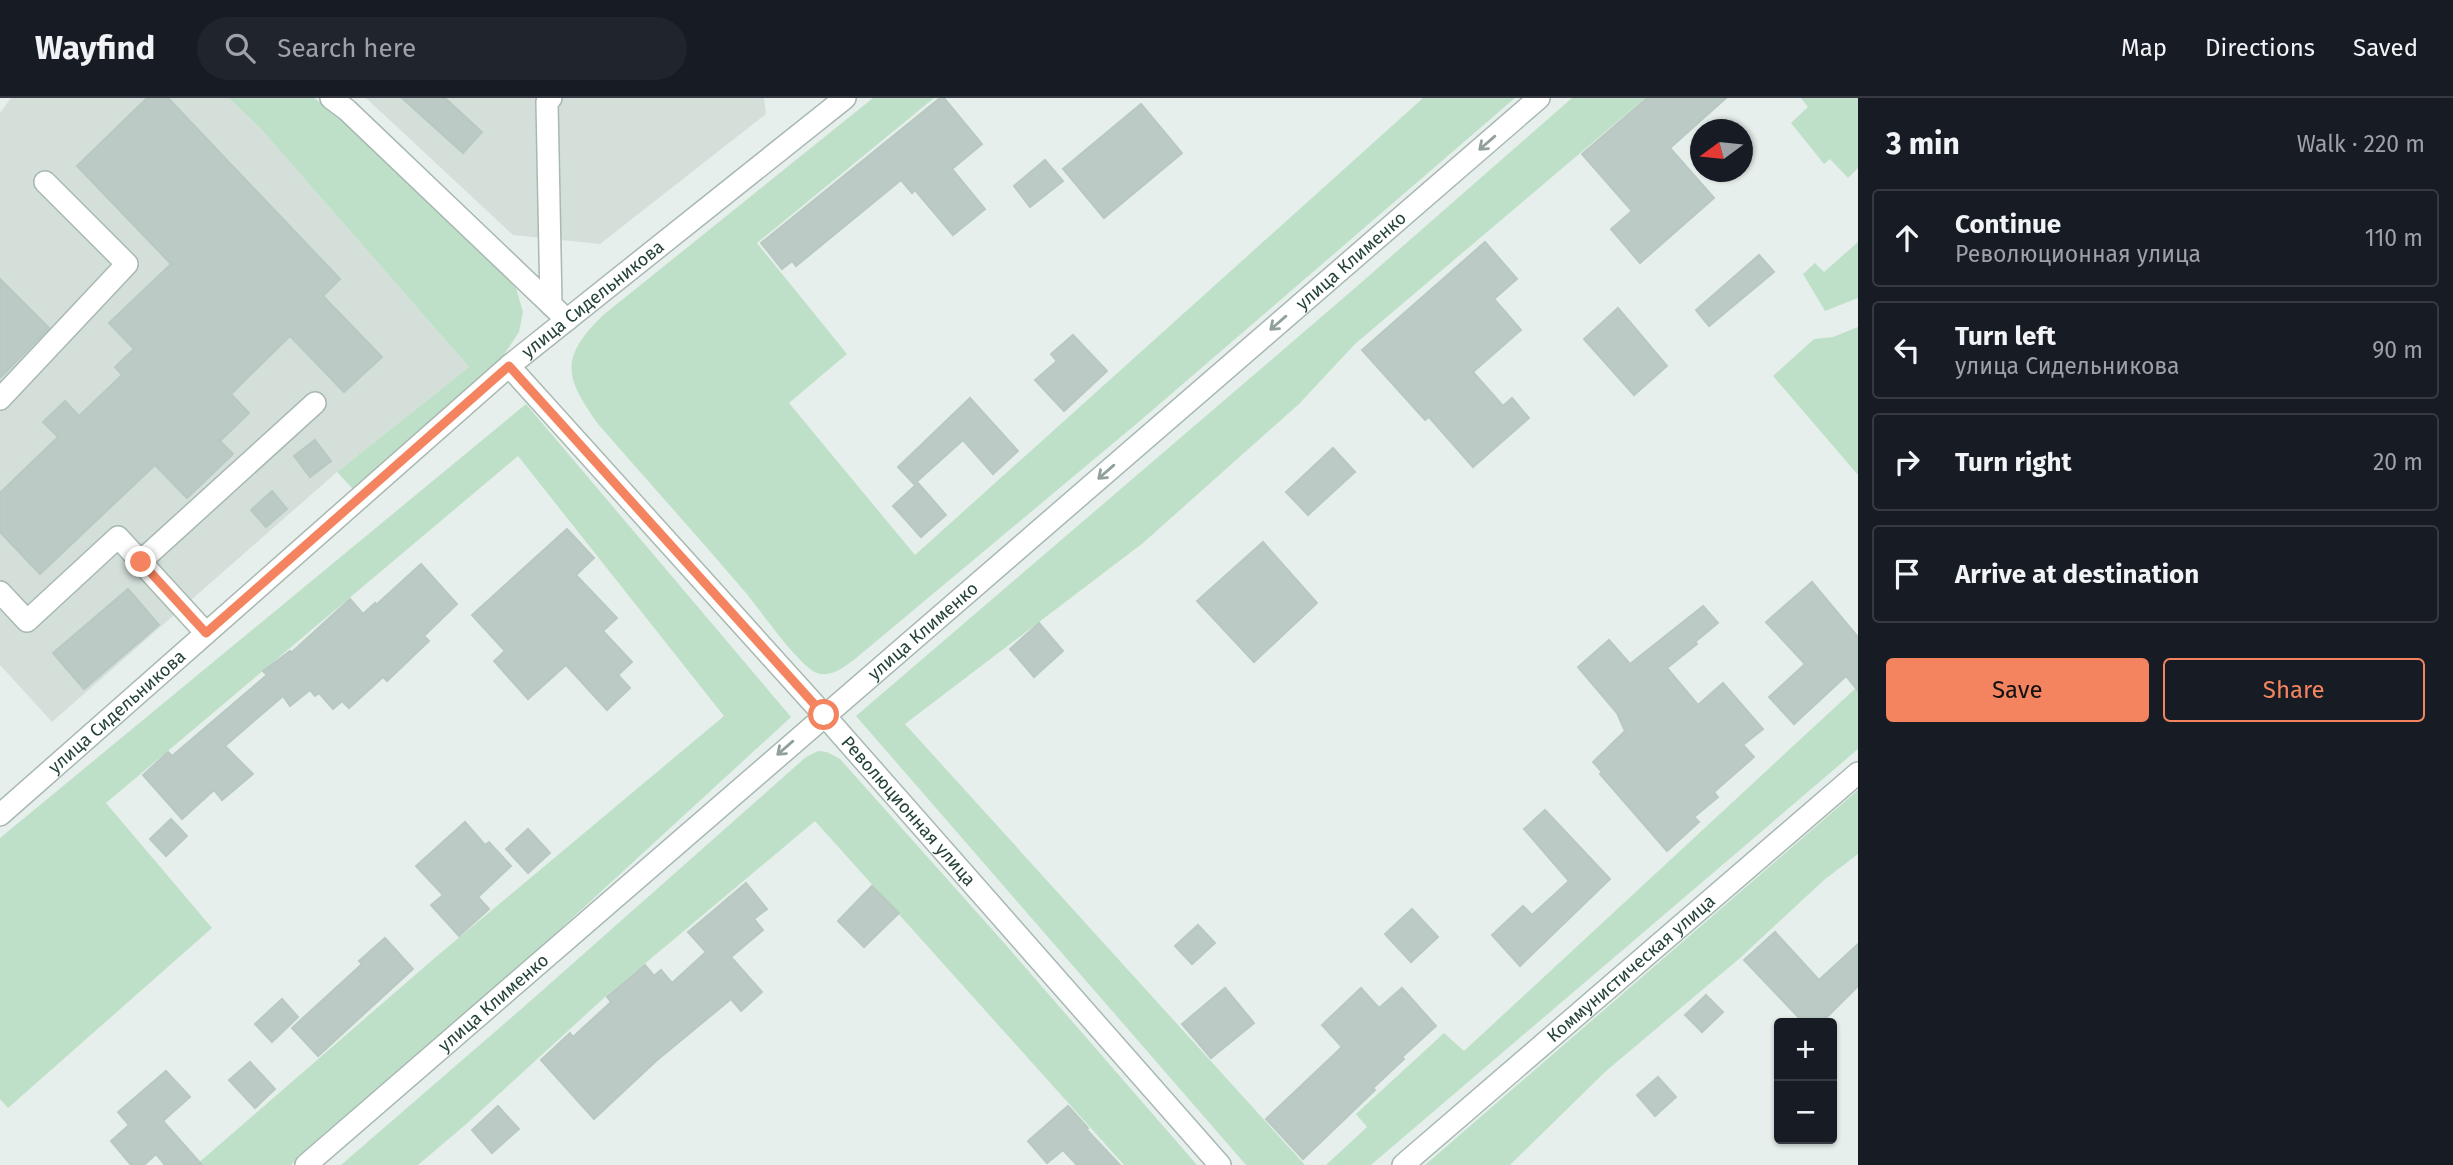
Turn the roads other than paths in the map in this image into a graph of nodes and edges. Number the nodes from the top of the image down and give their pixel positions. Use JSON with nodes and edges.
{"nodes":[{"id":1,"x":331,"y":98,"type":"edge"},
{"id":2,"x":551,"y":98,"type":"edge"},
{"id":3,"x":845,"y":98,"type":"edge"},
{"id":4,"x":1539,"y":98,"type":"edge"},
{"id":5,"x":46,"y":182,"type":"dead end"},
{"id":6,"x":551,"y":305,"type":"junction"},
{"id":7,"x":567,"y":320,"type":"junction"},
{"id":8,"x":509,"y":366,"type":"junction"},
{"id":9,"x":0,"y":399,"type":"edge"},
{"id":10,"x":315,"y":403,"type":"dead end"},
{"id":11,"x":141,"y":562,"type":"junction"},
{"id":12,"x":0,"y":592,"type":"edge"},
{"id":13,"x":206,"y":633,"type":"junction"},
{"id":14,"x":824,"y":715,"type":"junction"},
{"id":15,"x":1858,"y":773,"type":"edge"},
{"id":16,"x":0,"y":815,"type":"edge"},
{"id":17,"x":306,"y":1165,"type":"edge"},
{"id":18,"x":1220,"y":1165,"type":"edge"},
{"id":19,"x":1403,"y":1165,"type":"edge"}],
"edges":[{"from":1,"to":6,"type":"street"},
{"from":2,"to":6,"type":"street"},
{"from":3,"to":7,"type":"street","name":"улица Сидельникова"},
{"from":4,"to":14,"type":"street","name":"улица Клименко","one_way":true},
{"from":5,"to":9,"type":"street"},
{"from":6,"to":7,"type":"street"},
{"from":7,"to":8,"type":"street","name":"улица Сидельникова"},
{"from":8,"to":13,"type":"street","name":"улица Сидельникова"},
{"from":8,"to":14,"type":"street","name":"Революционная улица"},
{"from":10,"to":11,"type":"street"},
{"from":11,"to":12,"type":"street"},
{"from":11,"to":13,"type":"street"},
{"from":13,"to":16,"type":"street","name":"улица Сидельникова"},
{"from":14,"to":17,"type":"street","name":"улица Клименко","one_way":true},
{"from":14,"to":18,"type":"street","name":"Революционная улица"},
{"from":15,"to":19,"type":"street","name":"Коммунистическая улица"}]}
